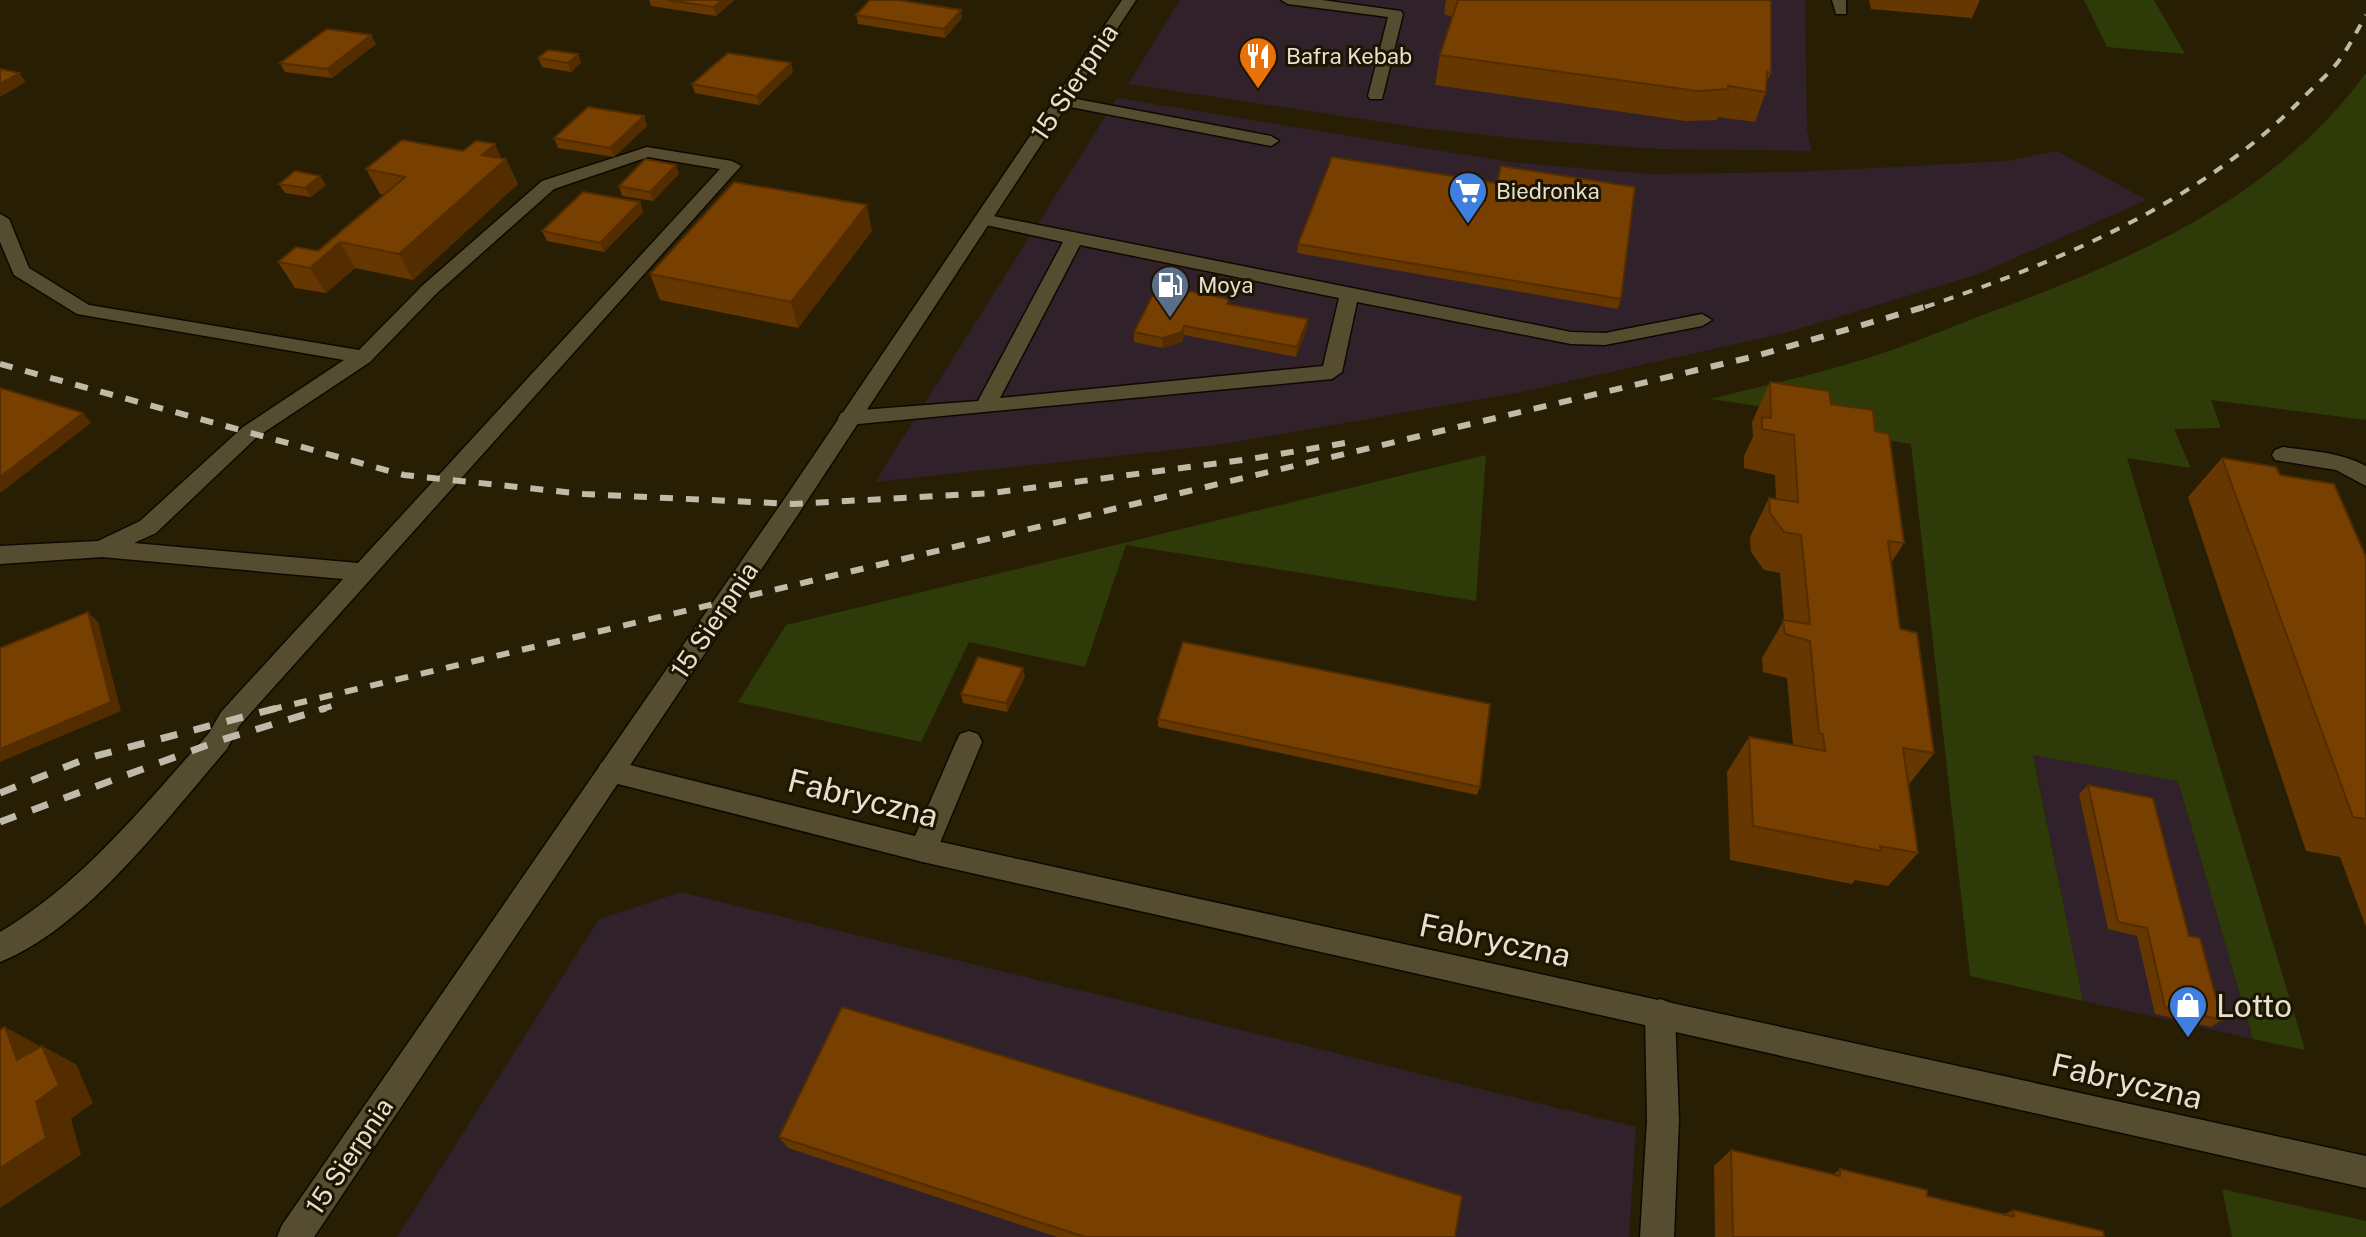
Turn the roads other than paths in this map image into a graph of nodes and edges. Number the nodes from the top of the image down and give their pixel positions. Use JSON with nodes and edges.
{"nodes":[{"id":1,"x":1129,"y":0,"type":"edge"},
{"id":2,"x":1288,"y":0,"type":"edge"},
{"id":3,"x":1398,"y":7,"type":"edge"},
{"id":4,"x":1376,"y":96,"type":"dead end"},
{"id":5,"x":1061,"y":101,"type":"junction"},
{"id":6,"x":1271,"y":141,"type":"dead end"},
{"id":7,"x":0,"y":219,"type":"edge"},
{"id":8,"x":983,"y":219,"type":"junction"},
{"id":9,"x":1074,"y":239,"type":"junction"},
{"id":10,"x":1349,"y":295,"type":"junction"},
{"id":11,"x":1702,"y":320,"type":"dead end"},
{"id":12,"x":363,"y":357,"type":"junction"},
{"id":13,"x":985,"y":407,"type":"junction"},
{"id":14,"x":848,"y":418,"type":"junction"},
{"id":15,"x":2283,"y":455,"type":"dead end"},
{"id":16,"x":2366,"y":478,"type":"edge"},
{"id":17,"x":101,"y":549,"type":"junction"},
{"id":18,"x":0,"y":555,"type":"edge"},
{"id":19,"x":364,"y":572,"type":"junction"},
{"id":20,"x":969,"y":742,"type":"dead end"},
{"id":21,"x":610,"y":771,"type":"junction"},
{"id":22,"x":923,"y":850,"type":"junction"},
{"id":23,"x":0,"y":948,"type":"edge"},
{"id":24,"x":1660,"y":1013,"type":"junction"},
{"id":25,"x":2366,"y":1172,"type":"edge"},
{"id":26,"x":294,"y":1237,"type":"edge"},
{"id":27,"x":1657,"y":1237,"type":"edge"}],
"edges":[{"from":1,"to":5,"type":"main road","name":"15 Sierpnia"},
{"from":2,"to":3,"type":"main road"},
{"from":3,"to":4,"type":"main road"},
{"from":5,"to":6,"type":"main road"},
{"from":5,"to":8,"type":"main road","name":"15 Sierpnia"},
{"from":7,"to":12,"type":"main road"},
{"from":8,"to":9,"type":"main road"},
{"from":8,"to":14,"type":"main road","name":"15 Sierpnia"},
{"from":9,"to":10,"type":"main road"},
{"from":9,"to":13,"type":"main road"},
{"from":10,"to":11,"type":"main road"},
{"from":10,"to":13,"type":"main road"},
{"from":12,"to":17,"type":"main road"},
{"from":12,"to":19,"type":"main road"},
{"from":13,"to":14,"type":"main road"},
{"from":14,"to":21,"type":"main road","name":"15 Sierpnia"},
{"from":15,"to":16,"type":"main road"},
{"from":17,"to":18,"type":"main road"},
{"from":17,"to":19,"type":"main road"},
{"from":19,"to":23,"type":"main road"},
{"from":20,"to":22,"type":"main road"},
{"from":21,"to":22,"type":"main road","name":"Fabryczna"},
{"from":21,"to":26,"type":"main road","name":"15 Sierpnia"},
{"from":22,"to":24,"type":"main road","name":"Fabryczna"},
{"from":24,"to":25,"type":"main road","name":"Fabryczna"},
{"from":24,"to":27,"type":"main road"}]}
